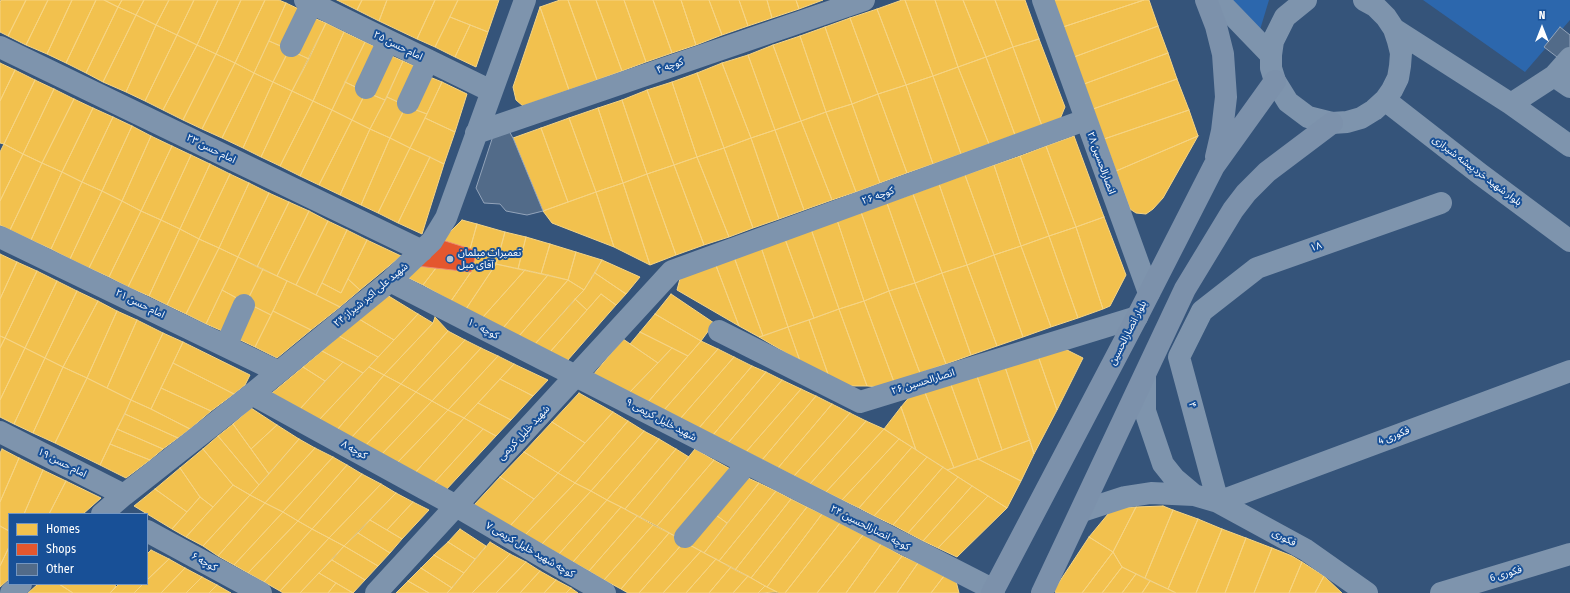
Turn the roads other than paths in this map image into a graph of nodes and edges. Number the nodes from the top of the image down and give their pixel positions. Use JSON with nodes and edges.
{"nodes":[{"id":1,"x":525,"y":0,"type":"edge"},
{"id":2,"x":864,"y":0,"type":"edge"},
{"id":3,"x":1043,"y":0,"type":"edge"},
{"id":4,"x":1206,"y":0,"type":"edge"},
{"id":5,"x":1218,"y":0,"type":"edge"},
{"id":6,"x":1306,"y":0,"type":"edge"},
{"id":7,"x":1364,"y":0,"type":"edge"},
{"id":8,"x":308,"y":2,"type":"edge"},
{"id":9,"x":1394,"y":29,"type":"junction"},
{"id":10,"x":388,"y":41,"type":"junction"},
{"id":11,"x":290,"y":46,"type":"dead end"},
{"id":12,"x":0,"y":47,"type":"edge"},
{"id":13,"x":1271,"y":55,"type":"junction"},
{"id":14,"x":1570,"y":58,"type":"edge"},
{"id":15,"x":428,"y":60,"type":"junction"},
{"id":16,"x":1275,"y":81,"type":"junction"},
{"id":17,"x":1562,"y":82,"type":"edge"},
{"id":18,"x":366,"y":88,"type":"dead end"},
{"id":19,"x":491,"y":91,"type":"junction"},
{"id":20,"x":1385,"y":100,"type":"junction"},
{"id":21,"x":408,"y":103,"type":"dead end"},
{"id":22,"x":1511,"y":104,"type":"junction"},
{"id":23,"x":1085,"y":120,"type":"junction"},
{"id":24,"x":1332,"y":123,"type":"junction"},
{"id":25,"x":476,"y":133,"type":"junction"},
{"id":26,"x":1570,"y":146,"type":"edge"},
{"id":27,"x":1214,"y":166,"type":"junction"},
{"id":28,"x":1441,"y":202,"type":"dead end"},
{"id":29,"x":0,"y":237,"type":"edge"},
{"id":30,"x":1570,"y":241,"type":"edge"},
{"id":31,"x":422,"y":251,"type":"junction"},
{"id":32,"x":672,"y":271,"type":"joint"},
{"id":33,"x":390,"y":282,"type":"junction"},
{"id":34,"x":1149,"y":293,"type":"junction"},
{"id":35,"x":244,"y":306,"type":"dead end"},
{"id":36,"x":1202,"y":311,"type":"joint"},
{"id":37,"x":1137,"y":317,"type":"junction"},
{"id":38,"x":718,"y":331,"type":"dead end"},
{"id":39,"x":226,"y":346,"type":"junction"},
{"id":40,"x":1570,"y":370,"type":"edge"},
{"id":41,"x":279,"y":372,"type":"junction"},
{"id":42,"x":576,"y":376,"type":"junction"},
{"id":43,"x":1145,"y":376,"type":"junction"},
{"id":44,"x":252,"y":394,"type":"junction"},
{"id":45,"x":0,"y":432,"type":"edge"},
{"id":46,"x":746,"y":465,"type":"junction"},
{"id":47,"x":1194,"y":495,"type":"junction"},
{"id":48,"x":1218,"y":502,"type":"junction"},
{"id":49,"x":456,"y":506,"type":"junction"},
{"id":50,"x":112,"y":508,"type":"edge"},
{"id":51,"x":1082,"y":511,"type":"junction"},
{"id":52,"x":148,"y":532,"type":"edge"},
{"id":53,"x":685,"y":537,"type":"dead end"},
{"id":54,"x":1570,"y":554,"type":"edge"},
{"id":55,"x":20,"y":585,"type":"edge"},
{"id":56,"x":993,"y":592,"type":"edge"},
{"id":57,"x":11,"y":593,"type":"edge"},
{"id":58,"x":261,"y":593,"type":"edge"},
{"id":59,"x":376,"y":593,"type":"edge"},
{"id":60,"x":605,"y":593,"type":"edge"},
{"id":61,"x":1042,"y":593,"type":"edge"},
{"id":62,"x":1367,"y":593,"type":"edge"},
{"id":63,"x":1442,"y":593,"type":"edge"}],
"edges":[{"from":1,"to":19,"type":"street","name":"شهید علی اکبر شیراز ۲۴"},
{"from":2,"to":25,"type":"street","name":"کوچه ۴"},
{"from":3,"to":23,"type":"street","name":"انصارالحسین ۲۸"},
{"from":4,"to":27,"type":"main road"},
{"from":5,"to":13,"type":"street"},
{"from":6,"to":13,"type":"street"},
{"from":7,"to":9,"type":"street"},
{"from":8,"to":10,"type":"street","name":"امام حسن ۲۵"},
{"from":8,"to":11,"type":"street"},
{"from":9,"to":20,"type":"street"},
{"from":9,"to":22,"type":"street"},
{"from":10,"to":15,"type":"street","name":"امام حسن ۲۵"},
{"from":10,"to":18,"type":"street"},
{"from":12,"to":31,"type":"street","name":"امام حسن ۲۳"},
{"from":13,"to":16,"type":"street"},
{"from":14,"to":17,"type":"street"},
{"from":15,"to":19,"type":"street","name":"امام حسن ۲۵"},
{"from":15,"to":21,"type":"street"},
{"from":16,"to":24,"type":"street"},
{"from":16,"to":27,"type":"main road","name":"بلوار انصارالحسین"},
{"from":17,"to":22,"type":"street"},
{"from":19,"to":25,"type":"street","name":"شهید علی اکبر شیراز ۲۴"},
{"from":20,"to":24,"type":"street"},
{"from":20,"to":30,"type":"street","name":"بلوار شهید خردپیشه شیرازی"},
{"from":22,"to":26,"type":"street"},
{"from":23,"to":32,"type":"street","name":"کوچه ۲۶"},
{"from":23,"to":34,"type":"street","name":"انصارالحسین ۲۸"},
{"from":24,"to":43,"type":"main road"},
{"from":25,"to":31,"type":"street","name":"شهید علی اکبر شیراز ۲۴"},
{"from":27,"to":34,"type":"main road","name":"بلوار انصارالحسین"},
{"from":28,"to":36,"type":"street","name":"۱۸"},
{"from":29,"to":39,"type":"street","name":"امام حسن ۲۱"},
{"from":31,"to":33,"type":"street","name":"شهید علی اکبر شیراز ۲۴"},
{"from":32,"to":42,"type":"street","name":"شهید خلیل کریمی"},
{"from":33,"to":41,"type":"street","name":"شهید علی اکبر شیراز ۲۴"},
{"from":33,"to":42,"type":"street","name":"کوچه ۱۰"},
{"from":34,"to":37,"type":"main road","name":"بلوار انصارالحسین"},
{"from":35,"to":39,"type":"street"},
{"from":36,"to":48,"type":"street","name":"۴"},
{"from":37,"to":38,"type":"street","name":"انصارالحسین ۲۶"},
{"from":37,"to":56,"type":"main road","name":"بلوار انصارالحسین"},
{"from":39,"to":41,"type":"street","name":"امام حسن ۲۱"},
{"from":40,"to":48,"type":"street","name":"فکوری 4"},
{"from":41,"to":44,"type":"street","name":"شهید علی اکبر شیراز ۲۴"},
{"from":42,"to":46,"type":"street","name":"شهید خلیل کریمی ۹"},
{"from":42,"to":49,"type":"street","name":"شهید خلیل کریمی"},
{"from":43,"to":47,"type":"street","name":"فکوری"},
{"from":43,"to":51,"type":"main road"},
{"from":44,"to":49,"type":"street","name":"کوچه ۸"},
{"from":44,"to":50,"type":"street","name":"شهید علی اکبر شیراز ۲۴"},
{"from":45,"to":50,"type":"street","name":"امام حسن ۱۹"},
{"from":46,"to":53,"type":"street"},
{"from":46,"to":56,"type":"street","name":"کوچه انصارالحسین ۲۴"},
{"from":47,"to":48,"type":"street","name":"فکوری"},
{"from":47,"to":51,"type":"street","name":"فکوری"},
{"from":48,"to":62,"type":"street","name":"فکوری"},
{"from":49,"to":59,"type":"street","name":"شهید خلیل کریمی"},
{"from":49,"to":60,"type":"street","name":"کوچه شهید خلیل کریمی ۷"},
{"from":51,"to":61,"type":"main road"},
{"from":52,"to":58,"type":"street","name":"کوچه ۶"},
{"from":54,"to":63,"type":"street","name":"فکوری 6"},
{"from":55,"to":57,"type":"street"}]}
